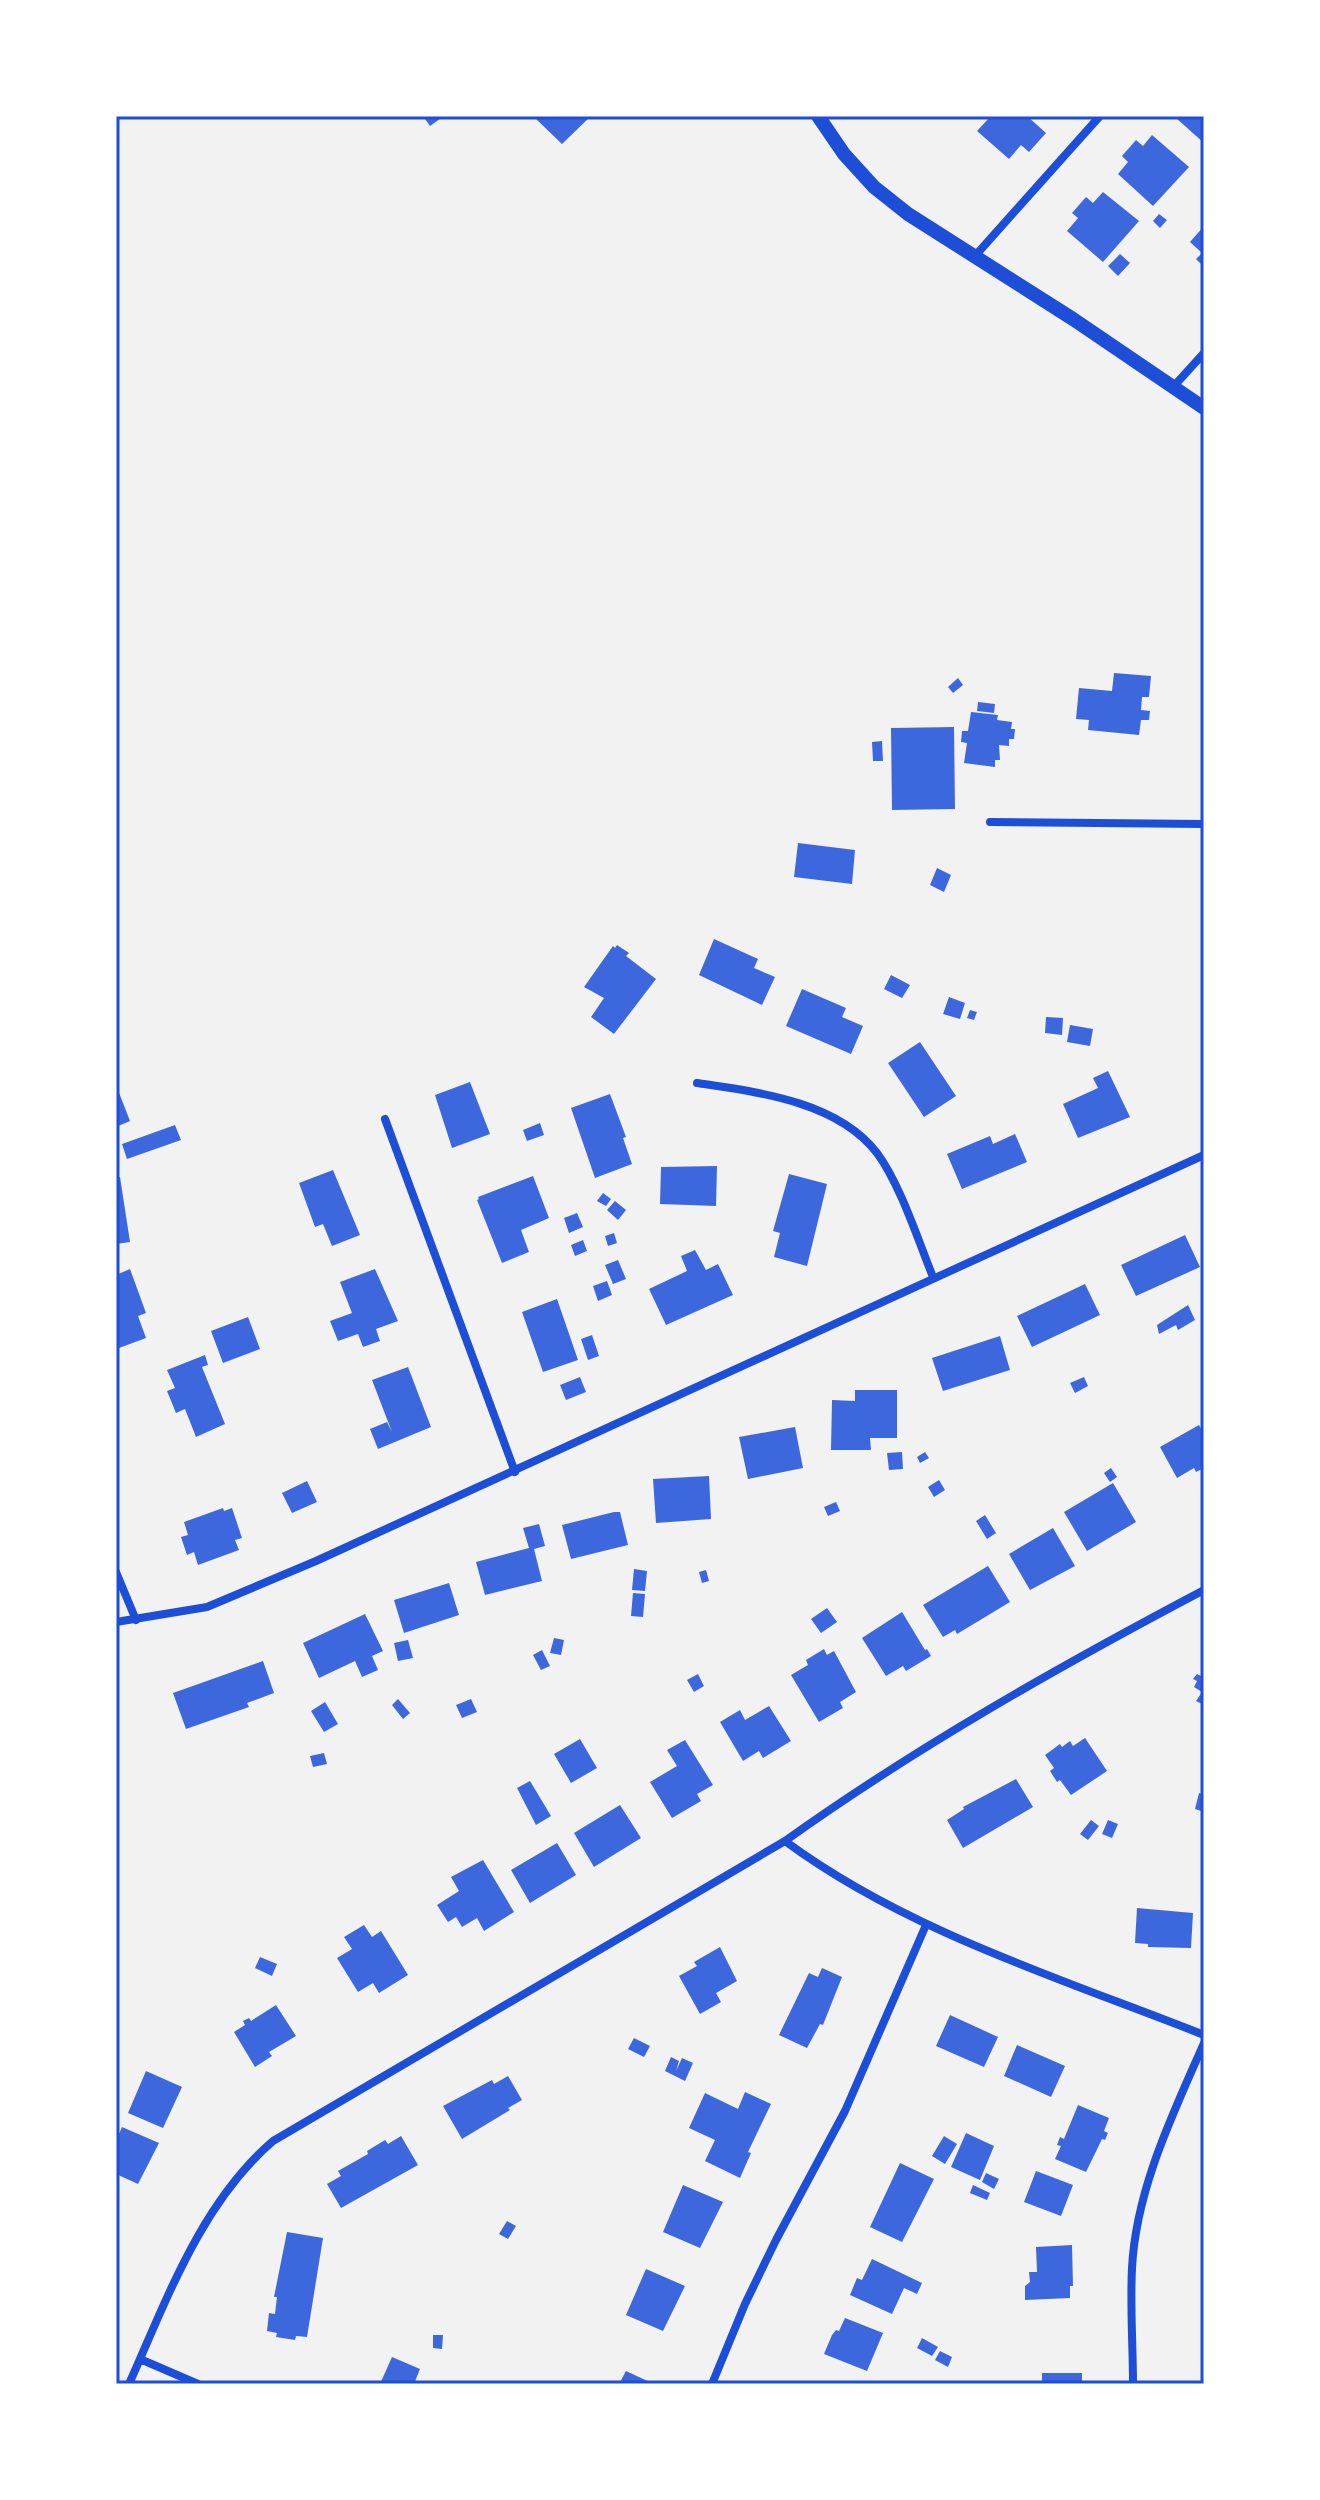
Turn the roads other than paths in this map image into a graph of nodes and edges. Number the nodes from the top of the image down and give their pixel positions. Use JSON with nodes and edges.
{"nodes":[{"id":1,"x":818,"y":116,"type":"edge"},
{"id":2,"x":1100,"y":116,"type":"edge"},
{"id":3,"x":975,"y":256,"type":"junction"},
{"id":4,"x":1204,"y":353,"type":"edge"},
{"id":5,"x":1174,"y":386,"type":"junction"},
{"id":6,"x":1204,"y":408,"type":"edge"},
{"id":7,"x":990,"y":822,"type":"dead end"},
{"id":8,"x":1204,"y":824,"type":"edge"},
{"id":9,"x":697,"y":1083,"type":"dead end"},
{"id":10,"x":385,"y":1119,"type":"dead end"},
{"id":11,"x":1204,"y":1155,"type":"edge"},
{"id":12,"x":933,"y":1277,"type":"junction"},
{"id":13,"x":515,"y":1472,"type":"junction"},
{"id":14,"x":116,"y":1572,"type":"edge"},
{"id":15,"x":1204,"y":1590,"type":"edge"},
{"id":16,"x":136,"y":1620,"type":"junction"},
{"id":17,"x":116,"y":1622,"type":"edge"},
{"id":18,"x":785,"y":1841,"type":"junction"},
{"id":19,"x":926,"y":1925,"type":"junction"},
{"id":20,"x":1204,"y":2035,"type":"edge"},
{"id":21,"x":1204,"y":2043,"type":"edge"},
{"id":22,"x":140,"y":2359,"type":"junction"},
{"id":23,"x":129,"y":2384,"type":"edge"},
{"id":24,"x":198,"y":2384,"type":"edge"},
{"id":25,"x":712,"y":2384,"type":"edge"},
{"id":26,"x":1133,"y":2384,"type":"edge"}],
"edges":[{"from":1,"to":3,"type":"street"},
{"from":2,"to":3,"type":"street"},
{"from":3,"to":5,"type":"street"},
{"from":4,"to":5,"type":"street"},
{"from":5,"to":6,"type":"street"},
{"from":7,"to":8,"type":"street"},
{"from":9,"to":12,"type":"street"},
{"from":10,"to":13,"type":"street"},
{"from":11,"to":12,"type":"street"},
{"from":12,"to":13,"type":"street"},
{"from":13,"to":16,"type":"street"},
{"from":14,"to":16,"type":"street"},
{"from":15,"to":18,"type":"street"},
{"from":16,"to":17,"type":"street"},
{"from":18,"to":19,"type":"street"},
{"from":18,"to":22,"type":"street"},
{"from":19,"to":20,"type":"street"},
{"from":19,"to":25,"type":"street"},
{"from":21,"to":26,"type":"street"},
{"from":22,"to":23,"type":"street"},
{"from":22,"to":24,"type":"street"}]}
